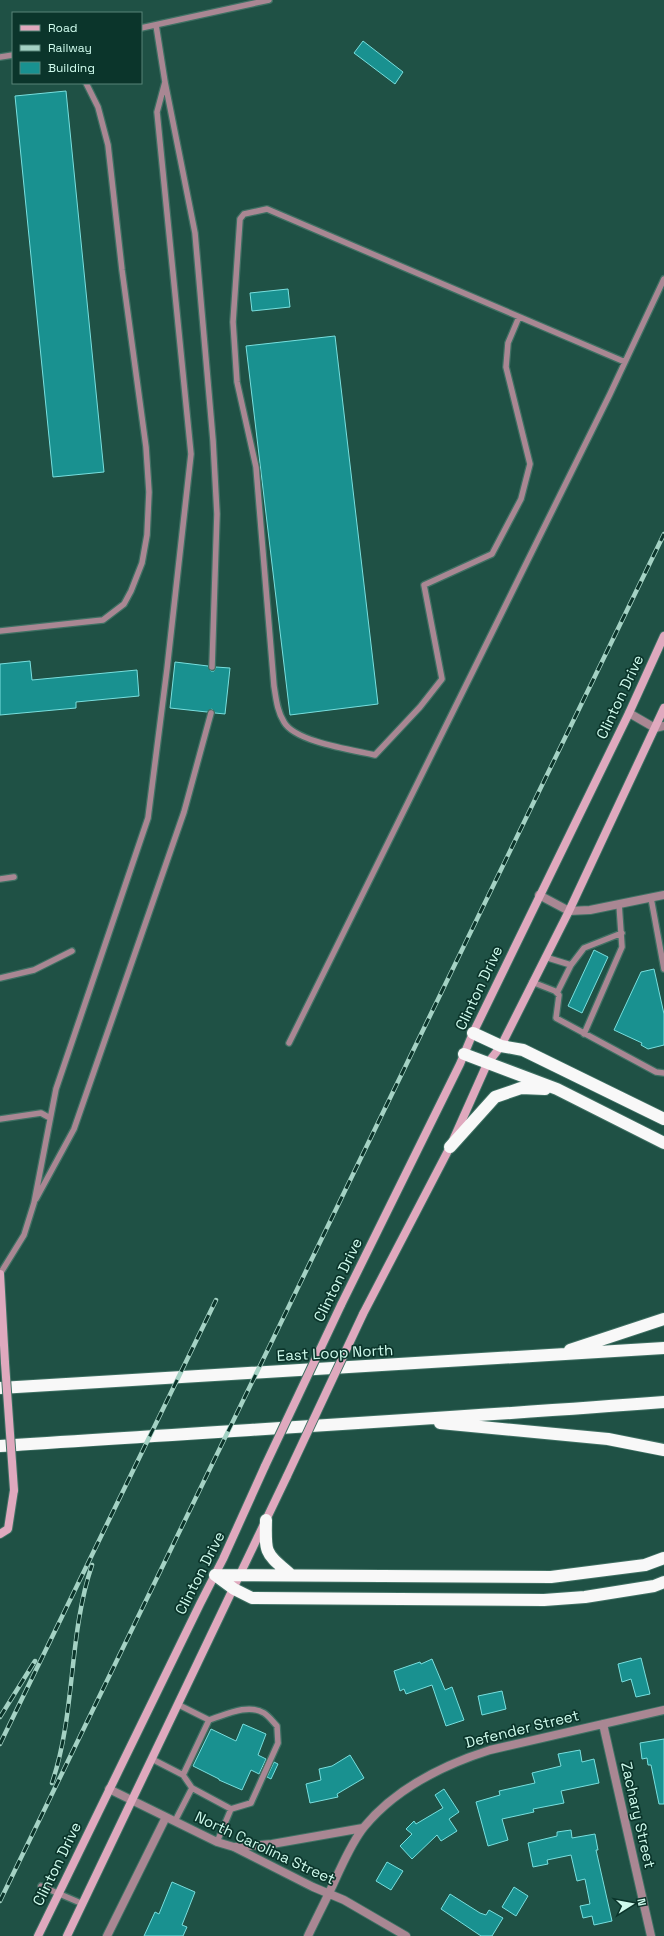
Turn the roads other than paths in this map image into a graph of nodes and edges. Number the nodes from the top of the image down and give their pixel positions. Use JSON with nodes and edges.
{"nodes":[{"id":1,"x":269,"y":0,"type":"edge"},
{"id":2,"x":156,"y":25,"type":"junction"},
{"id":3,"x":142,"y":28,"type":"edge"},
{"id":4,"x":12,"y":55,"type":"edge"},
{"id":5,"x":0,"y":58,"type":"edge"},
{"id":6,"x":165,"y":82,"type":"junction"},
{"id":7,"x":86,"y":84,"type":"edge"},
{"id":8,"x":664,"y":279,"type":"edge"},
{"id":9,"x":519,"y":317,"type":"junction"},
{"id":10,"x":625,"y":362,"type":"junction"},
{"id":11,"x":0,"y":631,"type":"edge"},
{"id":12,"x":664,"y":636,"type":"edge"},
{"id":13,"x":212,"y":666,"type":"dead end"},
{"id":14,"x":664,"y":708,"type":"edge"},
{"id":15,"x":211,"y":713,"type":"dead end"},
{"id":16,"x":629,"y":713,"type":"junction"},
{"id":17,"x":664,"y":726,"type":"edge"},
{"id":18,"x":654,"y":728,"type":"junction"},
{"id":19,"x":14,"y":877,"type":"dead end"},
{"id":20,"x":0,"y":879,"type":"edge"},
{"id":21,"x":539,"y":895,"type":"junction"},
{"id":22,"x":664,"y":896,"type":"edge"},
{"id":23,"x":651,"y":898,"type":"junction"},
{"id":24,"x":619,"y":904,"type":"junction"},
{"id":25,"x":568,"y":911,"type":"junction"},
{"id":26,"x":622,"y":934,"type":"junction"},
{"id":27,"x":72,"y":951,"type":"dead end"},
{"id":28,"x":545,"y":957,"type":"junction"},
{"id":29,"x":571,"y":965,"type":"junction"},
{"id":30,"x":664,"y":969,"type":"edge"},
{"id":31,"x":0,"y":978,"type":"edge"},
{"id":32,"x":532,"y":982,"type":"junction"},
{"id":33,"x":557,"y":993,"type":"junction"},
{"id":34,"x":473,"y":1033,"type":"junction"},
{"id":35,"x":584,"y":1034,"type":"junction"},
{"id":36,"x":289,"y":1043,"type":"dead end"},
{"id":37,"x":501,"y":1046,"type":"junction"},
{"id":38,"x":464,"y":1054,"type":"junction"},
{"id":39,"x":487,"y":1064,"type":"junction"},
{"id":40,"x":664,"y":1073,"type":"edge"},
{"id":41,"x":557,"y":1089,"type":"junction"},
{"id":42,"x":50,"y":1118,"type":"junction"},
{"id":43,"x":0,"y":1119,"type":"edge"},
{"id":44,"x":664,"y":1119,"type":"edge"},
{"id":45,"x":664,"y":1142,"type":"edge"},
{"id":46,"x":450,"y":1147,"type":"junction"},
{"id":47,"x":34,"y":1203,"type":"junction"},
{"id":48,"x":0,"y":1274,"type":"edge"},
{"id":49,"x":664,"y":1319,"type":"edge"},
{"id":50,"x":664,"y":1348,"type":"edge"},
{"id":51,"x":554,"y":1356,"type":"junction"},
{"id":52,"x":0,"y":1388,"type":"edge"},
{"id":53,"x":664,"y":1402,"type":"edge"},
{"id":54,"x":397,"y":1420,"type":"junction"},
{"id":55,"x":0,"y":1446,"type":"edge"},
{"id":56,"x":664,"y":1450,"type":"edge"},
{"id":57,"x":266,"y":1520,"type":"junction"},
{"id":58,"x":0,"y":1534,"type":"edge"},
{"id":59,"x":664,"y":1558,"type":"edge"},
{"id":60,"x":215,"y":1575,"type":"junction"},
{"id":61,"x":291,"y":1575,"type":"junction"},
{"id":62,"x":239,"y":1576,"type":"junction"},
{"id":63,"x":664,"y":1582,"type":"edge"},
{"id":64,"x":234,"y":1589,"type":"junction"},
{"id":65,"x":179,"y":1705,"type":"junction"},
{"id":66,"x":664,"y":1710,"type":"edge"},
{"id":67,"x":210,"y":1720,"type":"junction"},
{"id":68,"x":603,"y":1724,"type":"junction"},
{"id":69,"x":152,"y":1759,"type":"junction"},
{"id":70,"x":183,"y":1774,"type":"junction"},
{"id":71,"x":109,"y":1788,"type":"junction"},
{"id":72,"x":192,"y":1788,"type":"junction"},
{"id":73,"x":132,"y":1801,"type":"junction"},
{"id":74,"x":231,"y":1808,"type":"junction"},
{"id":75,"x":166,"y":1817,"type":"junction"},
{"id":76,"x":175,"y":1821,"type":"junction"},
{"id":77,"x":363,"y":1828,"type":"junction"},
{"id":78,"x":217,"y":1842,"type":"junction"},
{"id":79,"x":234,"y":1848,"type":"junction"},
{"id":80,"x":41,"y":1886,"type":"dead end"},
{"id":81,"x":59,"y":1893,"type":"junction"},
{"id":82,"x":329,"y":1894,"type":"junction"},
{"id":83,"x":83,"y":1904,"type":"junction"},
{"id":84,"x":38,"y":1936,"type":"edge"},
{"id":85,"x":67,"y":1936,"type":"edge"},
{"id":86,"x":107,"y":1936,"type":"edge"},
{"id":87,"x":308,"y":1936,"type":"edge"},
{"id":88,"x":406,"y":1936,"type":"edge"},
{"id":89,"x":652,"y":1936,"type":"edge"}],
"edges":[{"from":1,"to":2,"type":"lane"},
{"from":2,"to":3,"type":"lane"},
{"from":2,"to":6,"type":"lane"},
{"from":4,"to":5,"type":"lane"},
{"from":6,"to":13,"type":"lane"},
{"from":6,"to":42,"type":"lane"},
{"from":7,"to":11,"type":"lane"},
{"from":8,"to":10,"type":"lane"},
{"from":9,"to":9,"type":"lane"},
{"from":9,"to":10,"type":"lane"},
{"from":10,"to":36,"type":"lane"},
{"from":12,"to":16,"type":"main road","name":"Clinton Drive"},
{"from":14,"to":18,"type":"main road"},
{"from":15,"to":47,"type":"lane"},
{"from":16,"to":18,"type":"street"},
{"from":16,"to":21,"type":"main road","name":"Clinton Drive"},
{"from":17,"to":18,"type":"street"},
{"from":18,"to":25,"type":"main road"},
{"from":19,"to":20,"type":"lane"},
{"from":21,"to":25,"type":"street"},
{"from":21,"to":34,"type":"main road","name":"Clinton Drive"},
{"from":22,"to":23,"type":"street"},
{"from":23,"to":24,"type":"street"},
{"from":23,"to":30,"type":"lane"},
{"from":24,"to":25,"type":"street"},
{"from":24,"to":26,"type":"lane"},
{"from":25,"to":28,"type":"main road"},
{"from":26,"to":29,"type":"lane"},
{"from":26,"to":35,"type":"lane"},
{"from":27,"to":31,"type":"lane"},
{"from":28,"to":29,"type":"lane"},
{"from":28,"to":32,"type":"main road"},
{"from":29,"to":33,"type":"lane"},
{"from":32,"to":33,"type":"lane"},
{"from":32,"to":37,"type":"main road"},
{"from":33,"to":35,"type":"lane"},
{"from":34,"to":37,"type":"highway"},
{"from":34,"to":38,"type":"main road","name":"Clinton Drive"},
{"from":35,"to":40,"type":"lane"},
{"from":37,"to":39,"type":"main road"},
{"from":37,"to":44,"type":"highway"},
{"from":38,"to":39,"type":"highway"},
{"from":38,"to":60,"type":"main road","name":"Clinton Drive","bridge":true},
{"from":39,"to":41,"type":"highway"},
{"from":39,"to":46,"type":"main road"},
{"from":41,"to":45,"type":"highway"},
{"from":41,"to":46,"type":"highway"},
{"from":42,"to":43,"type":"lane"},
{"from":42,"to":47,"type":"lane"},
{"from":46,"to":57,"type":"main road","bridge":true},
{"from":47,"to":48,"type":"lane"},
{"from":48,"to":58,"type":"main road","bridge":true},
{"from":49,"to":51,"type":"highway"},
{"from":50,"to":51,"type":"highway","name":"East Loop North"},
{"from":51,"to":52,"type":"highway","name":"East Loop North"},
{"from":53,"to":54,"type":"highway"},
{"from":54,"to":55,"type":"highway"},
{"from":54,"to":56,"type":"highway"},
{"from":57,"to":61,"type":"highway"},
{"from":57,"to":62,"type":"main road"},
{"from":59,"to":61,"type":"highway"},
{"from":60,"to":62,"type":"highway"},
{"from":60,"to":64,"type":"highway"},
{"from":60,"to":71,"type":"main road","name":"Clinton Drive"},
{"from":61,"to":62,"type":"highway"},
{"from":62,"to":64,"type":"main road"},
{"from":63,"to":64,"type":"highway"},
{"from":64,"to":65,"type":"main road"},
{"from":65,"to":67,"type":"lane"},
{"from":65,"to":69,"type":"main road"},
{"from":66,"to":68,"type":"street","name":"Defender Street"},
{"from":67,"to":70,"type":"lane"},
{"from":67,"to":74,"type":"lane"},
{"from":68,"to":77,"type":"street","name":"Defender Street"},
{"from":68,"to":89,"type":"street","name":"Zachary Street"},
{"from":69,"to":70,"type":"lane"},
{"from":69,"to":73,"type":"main road"},
{"from":70,"to":72,"type":"lane"},
{"from":71,"to":73,"type":"street","name":"North Carolina Street"},
{"from":71,"to":81,"type":"main road","name":"Clinton Drive"},
{"from":72,"to":74,"type":"lane"},
{"from":72,"to":76,"type":"lane"},
{"from":73,"to":75,"type":"street","name":"North Carolina Street"},
{"from":73,"to":83,"type":"main road"},
{"from":74,"to":78,"type":"lane"},
{"from":75,"to":76,"type":"street","name":"North Carolina Street"},
{"from":75,"to":86,"type":"street"},
{"from":76,"to":78,"type":"street","name":"North Carolina Street"},
{"from":77,"to":79,"type":"street"},
{"from":77,"to":82,"type":"street","name":"Defender Street"},
{"from":78,"to":79,"type":"street","name":"North Carolina Street"},
{"from":79,"to":82,"type":"street","name":"North Carolina Street"},
{"from":80,"to":81,"type":"lane"},
{"from":81,"to":83,"type":"lane"},
{"from":81,"to":84,"type":"main road","name":"Clinton Drive"},
{"from":82,"to":87,"type":"street","name":"Defender Street"},
{"from":82,"to":88,"type":"street","name":"North Carolina Street"},
{"from":83,"to":85,"type":"main road"}]}
